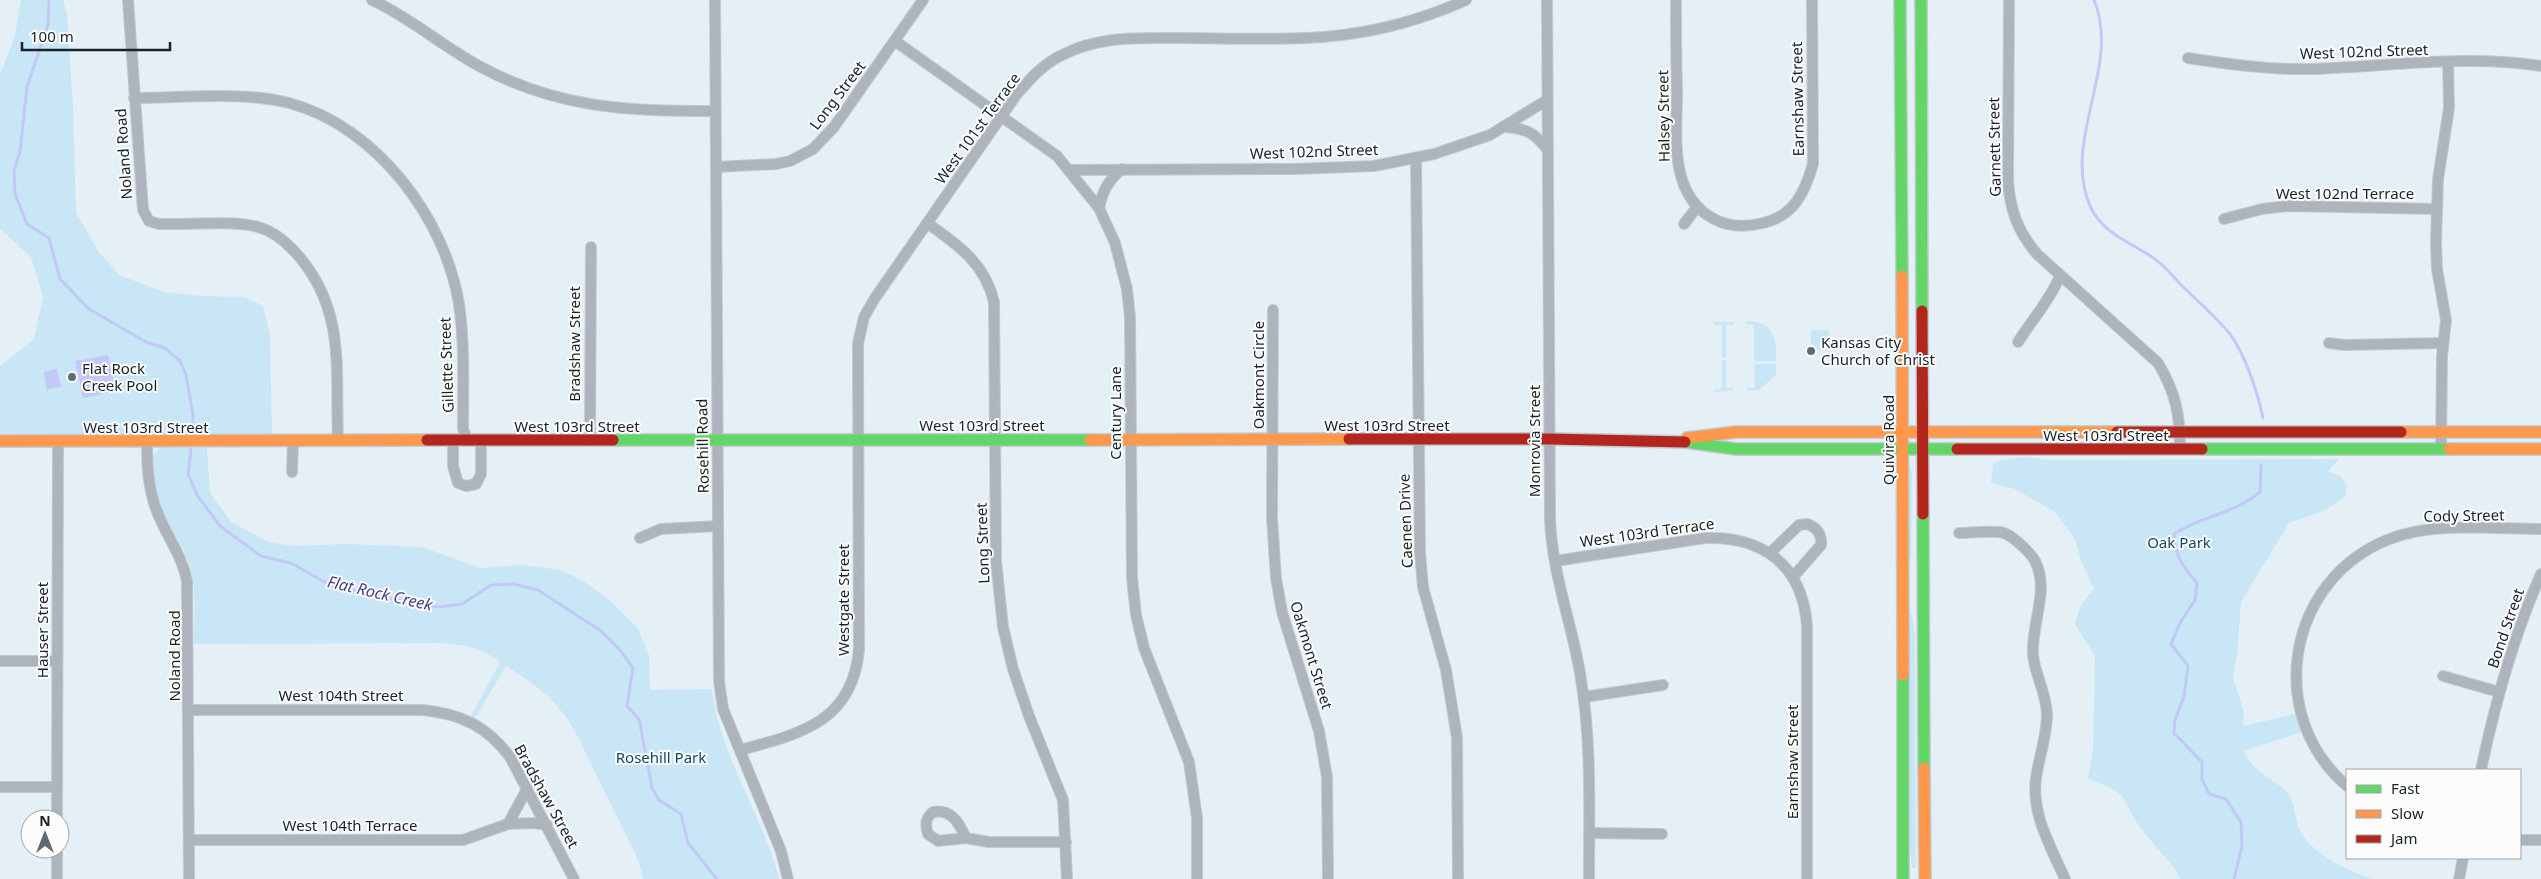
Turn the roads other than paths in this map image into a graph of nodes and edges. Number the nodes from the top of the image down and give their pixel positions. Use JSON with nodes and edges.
{"nodes":[{"id":1,"x":128,"y":0,"type":"edge"},
{"id":2,"x":372,"y":0,"type":"edge"},
{"id":3,"x":715,"y":0,"type":"edge"},
{"id":4,"x":924,"y":0,"type":"edge"},
{"id":5,"x":1466,"y":0,"type":"edge"},
{"id":6,"x":1676,"y":0,"type":"edge"},
{"id":7,"x":1812,"y":0,"type":"edge"},
{"id":8,"x":1900,"y":0,"type":"edge"},
{"id":9,"x":1921,"y":0,"type":"edge"},
{"id":10,"x":2008,"y":0,"type":"edge"},
{"id":11,"x":1546,"y":2,"type":"edge"},
{"id":12,"x":895,"y":41,"type":"junction"},
{"id":13,"x":2188,"y":58,"type":"dead end"},
{"id":14,"x":2448,"y":63,"type":"junction"},
{"id":15,"x":2541,"y":66,"type":"edge"},
{"id":16,"x":134,"y":98,"type":"junction"},
{"id":17,"x":1547,"y":100,"type":"junction"},
{"id":18,"x":715,"y":111,"type":"junction"},
{"id":19,"x":1002,"y":116,"type":"junction"},
{"id":20,"x":1502,"y":127,"type":"junction"},
{"id":21,"x":1548,"y":150,"type":"junction"},
{"id":22,"x":1416,"y":158,"type":"junction"},
{"id":23,"x":716,"y":167,"type":"junction"},
{"id":24,"x":1068,"y":170,"type":"junction"},
{"id":25,"x":1122,"y":170,"type":"junction"},
{"id":26,"x":1696,"y":207,"type":"junction"},
{"id":27,"x":1099,"y":208,"type":"junction"},
{"id":28,"x":2436,"y":209,"type":"junction"},
{"id":29,"x":2224,"y":219,"type":"dead end"},
{"id":30,"x":927,"y":223,"type":"junction"},
{"id":31,"x":1684,"y":224,"type":"dead end"},
{"id":32,"x":590,"y":247,"type":"dead end"},
{"id":33,"x":2060,"y":276,"type":"junction"},
{"id":34,"x":1273,"y":310,"type":"dead end"},
{"id":35,"x":2018,"y":342,"type":"dead end"},
{"id":36,"x":2329,"y":343,"type":"dead end"},
{"id":37,"x":2443,"y":344,"type":"junction"},
{"id":38,"x":1903,"y":431,"type":"junction"},
{"id":39,"x":1924,"y":431,"type":"junction"},
{"id":40,"x":2180,"y":431,"type":"junction"},
{"id":41,"x":2442,"y":432,"type":"junction"},
{"id":42,"x":2541,"y":432,"type":"edge"},
{"id":43,"x":1272,"y":439,"type":"junction"},
{"id":44,"x":1550,"y":439,"type":"junction"},
{"id":45,"x":858,"y":440,"type":"junction"},
{"id":46,"x":996,"y":440,"type":"junction"},
{"id":47,"x":1130,"y":440,"type":"junction"},
{"id":48,"x":1419,"y":440,"type":"junction"},
{"id":49,"x":1672,"y":440,"type":"junction"},
{"id":50,"x":147,"y":441,"type":"junction"},
{"id":51,"x":338,"y":441,"type":"junction"},
{"id":52,"x":454,"y":441,"type":"junction"},
{"id":53,"x":468,"y":441,"type":"junction"},
{"id":54,"x":481,"y":441,"type":"junction"},
{"id":55,"x":590,"y":441,"type":"junction"},
{"id":56,"x":716,"y":441,"type":"junction"},
{"id":57,"x":0,"y":442,"type":"edge"},
{"id":58,"x":58,"y":442,"type":"junction"},
{"id":59,"x":293,"y":442,"type":"junction"},
{"id":60,"x":2441,"y":448,"type":"junction"},
{"id":61,"x":2541,"y":448,"type":"edge"},
{"id":62,"x":2180,"y":449,"type":"junction"},
{"id":63,"x":1903,"y":450,"type":"junction"},
{"id":64,"x":1924,"y":450,"type":"junction"},
{"id":65,"x":292,"y":472,"type":"dead end"},
{"id":66,"x":718,"y":526,"type":"junction"},
{"id":67,"x":2541,"y":529,"type":"edge"},
{"id":68,"x":1959,"y":533,"type":"dead end"},
{"id":69,"x":640,"y":538,"type":"dead end"},
{"id":70,"x":1770,"y":553,"type":"junction"},
{"id":71,"x":1554,"y":561,"type":"junction"},
{"id":72,"x":2541,"y":574,"type":"edge"},
{"id":73,"x":1793,"y":577,"type":"junction"},
{"id":74,"x":1808,"y":645,"type":"joint"},
{"id":75,"x":0,"y":661,"type":"edge"},
{"id":76,"x":57,"y":661,"type":"junction"},
{"id":77,"x":2443,"y":676,"type":"dead end"},
{"id":78,"x":1663,"y":685,"type":"dead end"},
{"id":79,"x":2499,"y":692,"type":"junction"},
{"id":80,"x":1584,"y":697,"type":"junction"},
{"id":81,"x":189,"y":710,"type":"junction"},
{"id":82,"x":488,"y":733,"type":"joint"},
{"id":83,"x":740,"y":750,"type":"junction"},
{"id":84,"x":2481,"y":769,"type":"edge"},
{"id":85,"x":2346,"y":785,"type":"edge"},
{"id":86,"x":0,"y":787,"type":"edge"},
{"id":87,"x":57,"y":787,"type":"junction"},
{"id":88,"x":527,"y":789,"type":"junction"},
{"id":89,"x":57,"y":809,"type":"edge"},
{"id":90,"x":508,"y":824,"type":"junction"},
{"id":91,"x":547,"y":825,"type":"junction"},
{"id":92,"x":1589,"y":833,"type":"junction"},
{"id":93,"x":1662,"y":834,"type":"dead end"},
{"id":94,"x":966,"y":838,"type":"dead end"},
{"id":95,"x":189,"y":840,"type":"junction"},
{"id":96,"x":2521,"y":840,"type":"edge"},
{"id":97,"x":2541,"y":840,"type":"edge"},
{"id":98,"x":1066,"y":842,"type":"junction"},
{"id":99,"x":57,"y":859,"type":"edge"},
{"id":100,"x":2463,"y":859,"type":"edge"},
{"id":101,"x":57,"y":879,"type":"edge"},
{"id":102,"x":189,"y":879,"type":"edge"},
{"id":103,"x":574,"y":879,"type":"edge"},
{"id":104,"x":788,"y":879,"type":"edge"},
{"id":105,"x":1066,"y":879,"type":"edge"},
{"id":106,"x":1197,"y":879,"type":"edge"},
{"id":107,"x":1328,"y":879,"type":"edge"},
{"id":108,"x":1458,"y":879,"type":"edge"},
{"id":109,"x":1589,"y":879,"type":"edge"},
{"id":110,"x":1807,"y":879,"type":"edge"},
{"id":111,"x":1903,"y":879,"type":"edge"},
{"id":112,"x":1925,"y":879,"type":"edge"},
{"id":113,"x":2065,"y":879,"type":"edge"},
{"id":114,"x":2459,"y":879,"type":"edge"}],
"edges":[{"from":1,"to":16,"type":"street","name":"Noland Road"},
{"from":2,"to":18,"type":"street"},
{"from":3,"to":18,"type":"street","name":"Rosehill Road"},
{"from":4,"to":12,"type":"street","name":"Long Street"},
{"from":5,"to":19,"type":"street","name":"West 101st Terrace"},
{"from":6,"to":26,"type":"street","name":"Halsey Street"},
{"from":7,"to":26,"type":"street","name":"Earnshaw Street"},
{"from":8,"to":38,"type":"main road","name":"Quivira Road"},
{"from":9,"to":39,"type":"main road"},
{"from":10,"to":33,"type":"street","name":"Garnett Street"},
{"from":11,"to":17,"type":"street","name":"Monrovia Street"},
{"from":12,"to":19,"type":"street","name":"Century Lane"},
{"from":12,"to":23,"type":"street","name":"Long Street"},
{"from":13,"to":14,"type":"street","name":"West 102nd Street"},
{"from":14,"to":15,"type":"street","name":"West 102nd Street"},
{"from":14,"to":28,"type":"street"},
{"from":16,"to":51,"type":"street","name":"Noland Road"},
{"from":16,"to":53,"type":"street","name":"Gillette Street"},
{"from":17,"to":20,"type":"street","name":"West 102nd Street"},
{"from":17,"to":21,"type":"street","name":"Monrovia Street"},
{"from":18,"to":23,"type":"street","name":"Rosehill Road"},
{"from":19,"to":24,"type":"street","name":"Century Lane"},
{"from":19,"to":30,"type":"street","name":"West 101st Terrace"},
{"from":20,"to":21,"type":"street"},
{"from":20,"to":22,"type":"street","name":"West 102nd Street"},
{"from":21,"to":44,"type":"street","name":"Monrovia Street"},
{"from":22,"to":25,"type":"street","name":"West 102nd Street"},
{"from":22,"to":48,"type":"street","name":"Caenen Drive"},
{"from":23,"to":56,"type":"street","name":"Rosehill Road"},
{"from":24,"to":25,"type":"street","name":"West 102nd Street"},
{"from":24,"to":27,"type":"street","name":"Century Lane"},
{"from":25,"to":27,"type":"street"},
{"from":26,"to":31,"type":"street"},
{"from":27,"to":47,"type":"street","name":"Century Lane"},
{"from":28,"to":29,"type":"street","name":"West 102nd Terrace"},
{"from":28,"to":37,"type":"street"},
{"from":30,"to":45,"type":"street","name":"West 101st Terrace"},
{"from":30,"to":46,"type":"street","name":"Long Street"},
{"from":32,"to":55,"type":"street","name":"Bradshaw Street"},
{"from":33,"to":35,"type":"street"},
{"from":33,"to":40,"type":"street","name":"Garnett Street"},
{"from":34,"to":43,"type":"street","name":"Oakmont Circle"},
{"from":36,"to":37,"type":"street"},
{"from":37,"to":41,"type":"street"},
{"from":38,"to":39,"type":"main road","name":"West 103rd Street"},
{"from":38,"to":49,"type":"main road","name":"West 103rd Street"},
{"from":38,"to":63,"type":"main road","name":"Quivira Road"},
{"from":39,"to":40,"type":"main road","name":"West 103rd Street"},
{"from":39,"to":64,"type":"main road"},
{"from":40,"to":41,"type":"main road","name":"West 103rd Street"},
{"from":40,"to":62,"type":"street","name":"Garnett Street"},
{"from":41,"to":42,"type":"main road","name":"West 103rd Street"},
{"from":41,"to":60,"type":"street"},
{"from":43,"to":47,"type":"main road","name":"West 103rd Street"},
{"from":43,"to":48,"type":"main road","name":"West 103rd Street"},
{"from":43,"to":107,"type":"street","name":"Oakmont Street"},
{"from":44,"to":48,"type":"main road","name":"West 103rd Street"},
{"from":44,"to":49,"type":"main road","name":"West 103rd Street"},
{"from":44,"to":71,"type":"street","name":"Monrovia Street"},
{"from":45,"to":46,"type":"main road","name":"West 103rd Street"},
{"from":45,"to":56,"type":"main road","name":"West 103rd Street"},
{"from":45,"to":83,"type":"street","name":"Westgate Street"},
{"from":46,"to":47,"type":"main road","name":"West 103rd Street"},
{"from":46,"to":98,"type":"street","name":"Long Street"},
{"from":47,"to":106,"type":"street","name":"Century Lane"},
{"from":48,"to":108,"type":"street","name":"Caenen Drive"},
{"from":49,"to":63,"type":"main road","name":"West 103rd Street"},
{"from":50,"to":58,"type":"main road","name":"West 103rd Street"},
{"from":50,"to":59,"type":"main road","name":"West 103rd Street"},
{"from":50,"to":81,"type":"street","name":"Noland Road"},
{"from":51,"to":52,"type":"main road","name":"West 103rd Street"},
{"from":51,"to":59,"type":"main road","name":"West 103rd Street"},
{"from":52,"to":53,"type":"main road","name":"West 103rd Street"},
{"from":52,"to":54,"type":"street"},
{"from":53,"to":54,"type":"main road","name":"West 103rd Street"},
{"from":54,"to":55,"type":"main road","name":"West 103rd Street"},
{"from":55,"to":56,"type":"main road","name":"West 103rd Street"},
{"from":56,"to":66,"type":"street","name":"Rosehill Road"},
{"from":57,"to":58,"type":"main road","name":"West 103rd Street"},
{"from":58,"to":76,"type":"street","name":"Hauser Street"},
{"from":59,"to":65,"type":"street"},
{"from":60,"to":61,"type":"main road","name":"West 103rd Street"},
{"from":60,"to":62,"type":"main road","name":"West 103rd Street"},
{"from":62,"to":64,"type":"main road","name":"West 103rd Street"},
{"from":63,"to":64,"type":"main road","name":"West 103rd Street"},
{"from":63,"to":111,"type":"main road","name":"Quivira Road"},
{"from":64,"to":112,"type":"main road"},
{"from":66,"to":69,"type":"street"},
{"from":66,"to":83,"type":"street","name":"Rosehill Road"},
{"from":67,"to":85,"type":"street","name":"Cody Street"},
{"from":68,"to":113,"type":"street"},
{"from":70,"to":71,"type":"street","name":"West 103rd Terrace"},
{"from":70,"to":73,"type":"street","name":"West 103rd Terrace"},
{"from":70,"to":73,"type":"street"},
{"from":71,"to":80,"type":"street","name":"Monrovia Street"},
{"from":72,"to":79,"type":"street","name":"Bond Street"},
{"from":73,"to":74,"type":"street","name":"West 103rd Terrace"},
{"from":74,"to":110,"type":"street","name":"Earnshaw Street"},
{"from":75,"to":76,"type":"street"},
{"from":76,"to":87,"type":"street","name":"Hauser Street"},
{"from":77,"to":79,"type":"street","name":"Bond Street"},
{"from":78,"to":80,"type":"street"},
{"from":79,"to":84,"type":"street","name":"Bond Street"},
{"from":80,"to":92,"type":"street","name":"Monrovia Street"},
{"from":81,"to":82,"type":"street","name":"West 104th Street"},
{"from":81,"to":95,"type":"street","name":"Noland Road"},
{"from":82,"to":88,"type":"street","name":"Bradshaw Street"},
{"from":83,"to":104,"type":"street","name":"Rosehill Road"},
{"from":86,"to":87,"type":"street"},
{"from":87,"to":89,"type":"street","name":"Hauser Street"},
{"from":88,"to":90,"type":"street"},
{"from":88,"to":91,"type":"street","name":"Bradshaw Street"},
{"from":90,"to":91,"type":"street","name":"West 104th Terrace"},
{"from":90,"to":95,"type":"street","name":"West 104th Terrace"},
{"from":91,"to":103,"type":"street","name":"Bradshaw Street"},
{"from":92,"to":93,"type":"street"},
{"from":92,"to":109,"type":"street","name":"Monrovia Street"},
{"from":94,"to":98,"type":"street"},
{"from":95,"to":102,"type":"street","name":"Noland Road"},
{"from":96,"to":97,"type":"street"},
{"from":98,"to":105,"type":"street","name":"Long Street"},
{"from":99,"to":101,"type":"street"},
{"from":100,"to":114,"type":"street"}]}
